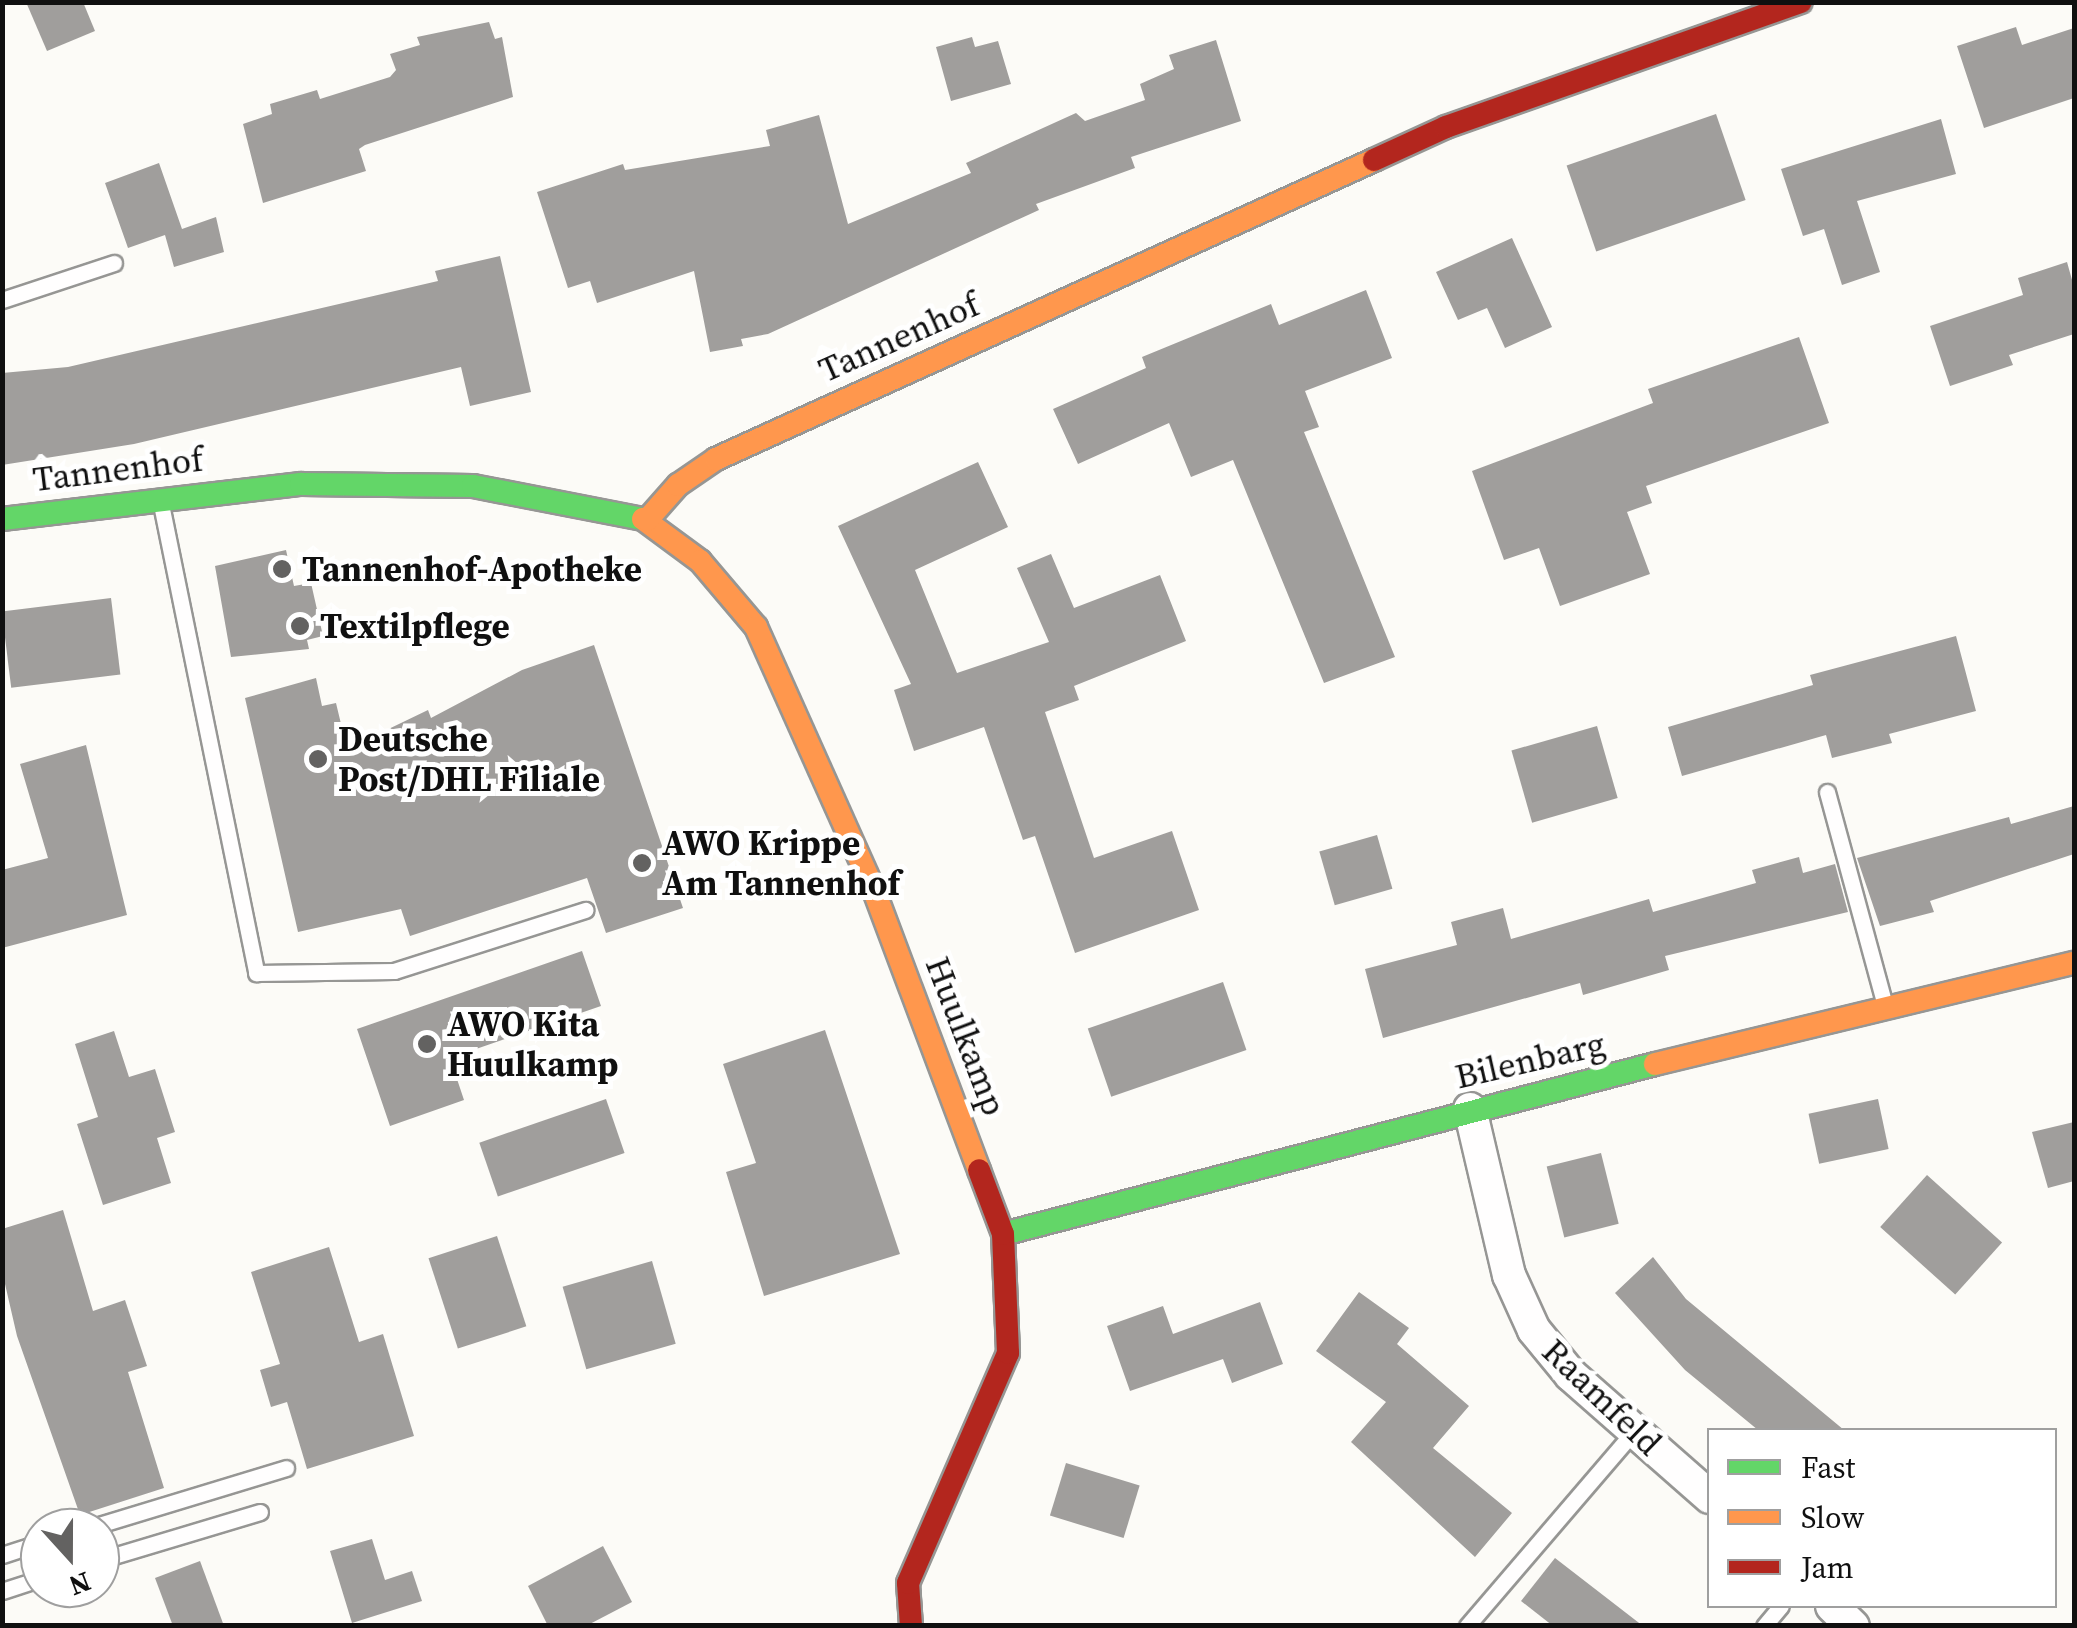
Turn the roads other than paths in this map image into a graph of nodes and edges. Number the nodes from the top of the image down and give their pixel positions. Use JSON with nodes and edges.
{"nodes":[{"id":1,"x":1801,"y":2,"type":"edge"},
{"id":2,"x":114,"y":263,"type":"dead end"},
{"id":3,"x":2,"y":300,"type":"edge"},
{"id":4,"x":160,"y":498,"type":"junction"},
{"id":5,"x":2,"y":519,"type":"edge"},
{"id":6,"x":646,"y":520,"type":"junction"},
{"id":7,"x":1827,"y":792,"type":"dead end"},
{"id":8,"x":584,"y":910,"type":"dead end"},
{"id":9,"x":2074,"y":963,"type":"edge"},
{"id":10,"x":1886,"y":1010,"type":"junction"},
{"id":11,"x":1470,"y":1109,"type":"junction"},
{"id":12,"x":1003,"y":1234,"type":"junction"},
{"id":13,"x":1634,"y":1431,"type":"junction"},
{"id":14,"x":286,"y":1468,"type":"dead end"},
{"id":15,"x":1707,"y":1494,"type":"edge"},
{"id":16,"x":260,"y":1512,"type":"dead end"},
{"id":17,"x":120,"y":1519,"type":"edge"},
{"id":18,"x":120,"y":1554,"type":"edge"},
{"id":19,"x":1834,"y":1608,"type":"edge"},
{"id":20,"x":911,"y":1626,"type":"edge"},
{"id":21,"x":1467,"y":1626,"type":"edge"},
{"id":22,"x":1853,"y":1626,"type":"edge"}],
"edges":[{"from":1,"to":6,"type":"street","name":"Tannenhof"},
{"from":2,"to":3,"type":"lane"},
{"from":4,"to":5,"type":"street","name":"Tannenhof"},
{"from":4,"to":6,"type":"street","name":"Tannenhof"},
{"from":4,"to":8,"type":"lane"},
{"from":6,"to":12,"type":"street","name":"Huulkamp"},
{"from":7,"to":10,"type":"lane"},
{"from":9,"to":10,"type":"street","name":"Bilenbarg"},
{"from":10,"to":11,"type":"street","name":"Bilenbarg"},
{"from":11,"to":12,"type":"street","name":"Bilenbarg"},
{"from":11,"to":13,"type":"street","name":"Raamfeld"},
{"from":12,"to":20,"type":"street","name":"Huulkamp"},
{"from":13,"to":15,"type":"street","name":"Raamfeld"},
{"from":13,"to":21,"type":"lane"},
{"from":14,"to":17,"type":"lane"},
{"from":16,"to":18,"type":"lane"},
{"from":19,"to":22,"type":"street"}]}
